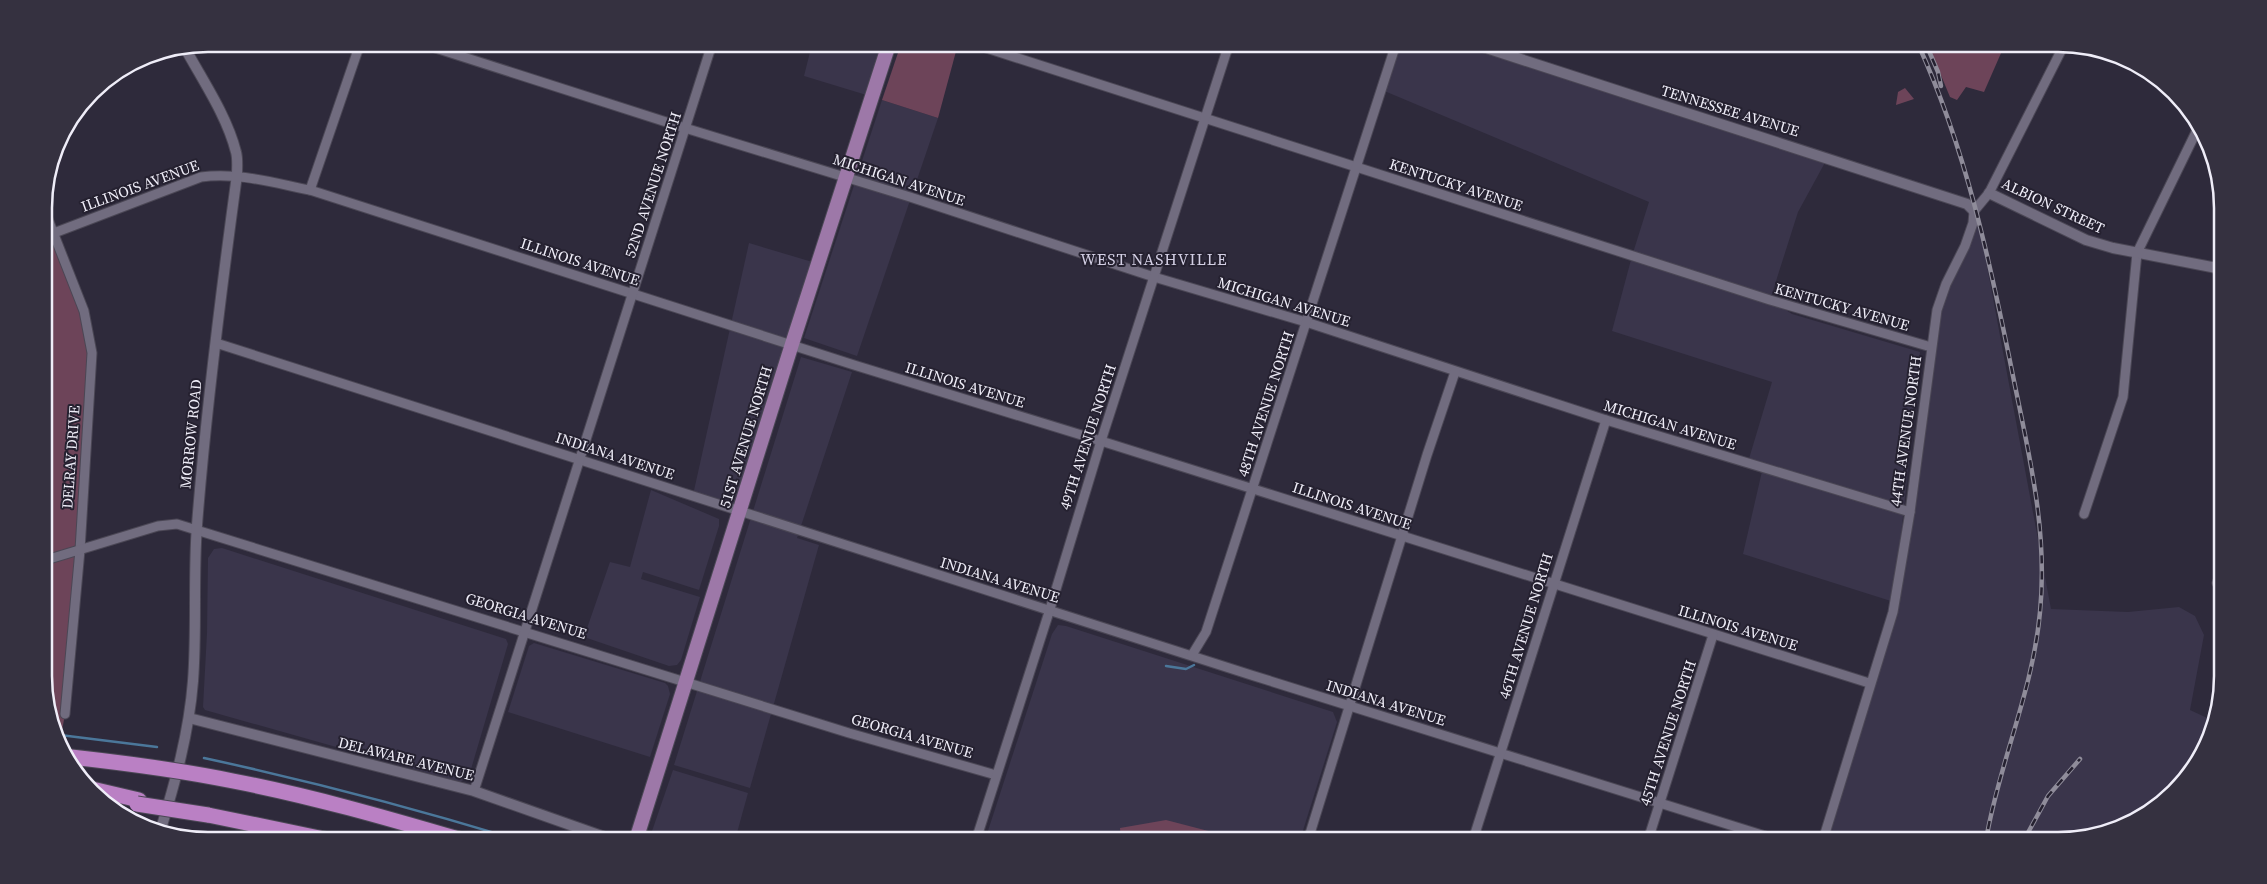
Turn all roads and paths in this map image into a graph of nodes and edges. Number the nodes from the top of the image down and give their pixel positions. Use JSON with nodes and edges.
{"nodes":[{"id":1,"x":357,"y":52,"type":"edge"},
{"id":2,"x":448,"y":52,"type":"edge"},
{"id":3,"x":709,"y":52,"type":"edge"},
{"id":4,"x":886,"y":52,"type":"edge"},
{"id":5,"x":999,"y":52,"type":"edge"},
{"id":6,"x":1226,"y":52,"type":"edge"},
{"id":7,"x":1394,"y":52,"type":"edge"},
{"id":8,"x":1504,"y":52,"type":"edge"},
{"id":9,"x":2060,"y":52,"type":"edge"},
{"id":10,"x":188,"y":54,"type":"edge"},
{"id":11,"x":1205,"y":118,"type":"junction"},
{"id":12,"x":685,"y":128,"type":"junction"},
{"id":13,"x":2195,"y":133,"type":"edge"},
{"id":14,"x":1358,"y":168,"type":"junction"},
{"id":15,"x":237,"y":175,"type":"junction"},
{"id":16,"x":847,"y":177,"type":"junction"},
{"id":17,"x":310,"y":190,"type":"junction"},
{"id":18,"x":1989,"y":193,"type":"junction"},
{"id":19,"x":1974,"y":211,"type":"junction"},
{"id":20,"x":54,"y":233,"type":"joint"},
{"id":21,"x":2137,"y":253,"type":"junction"},
{"id":22,"x":2214,"y":267,"type":"edge"},
{"id":23,"x":1154,"y":277,"type":"junction"},
{"id":24,"x":632,"y":293,"type":"junction"},
{"id":25,"x":1306,"y":322,"type":"junction"},
{"id":26,"x":216,"y":343,"type":"junction"},
{"id":27,"x":792,"y":344,"type":"junction"},
{"id":28,"x":1932,"y":347,"type":"junction"},
{"id":29,"x":1455,"y":372,"type":"junction"},
{"id":30,"x":1606,"y":420,"type":"junction"},
{"id":31,"x":1101,"y":441,"type":"junction"},
{"id":32,"x":581,"y":460,"type":"junction"},
{"id":33,"x":1253,"y":489,"type":"junction"},
{"id":34,"x":740,"y":509,"type":"junction"},
{"id":35,"x":1910,"y":512,"type":"junction"},
{"id":36,"x":2084,"y":514,"type":"dead end"},
{"id":37,"x":197,"y":528,"type":"junction"},
{"id":38,"x":1401,"y":536,"type":"junction"},
{"id":39,"x":80,"y":550,"type":"junction"},
{"id":40,"x":52,"y":558,"type":"edge"},
{"id":41,"x":1554,"y":584,"type":"junction"},
{"id":42,"x":1050,"y":609,"type":"junction"},
{"id":43,"x":526,"y":630,"type":"junction"},
{"id":44,"x":1713,"y":635,"type":"junction"},
{"id":45,"x":1192,"y":655,"type":"junction"},
{"id":46,"x":686,"y":681,"type":"junction"},
{"id":47,"x":1869,"y":683,"type":"junction"},
{"id":48,"x":1348,"y":705,"type":"junction"},
{"id":49,"x":65,"y":714,"type":"dead end"},
{"id":50,"x":189,"y":718,"type":"junction"},
{"id":51,"x":1501,"y":753,"type":"junction"},
{"id":52,"x":76,"y":758,"type":"edge"},
{"id":53,"x":996,"y":775,"type":"junction"},
{"id":54,"x":474,"y":791,"type":"junction"},
{"id":55,"x":106,"y":793,"type":"edge"},
{"id":56,"x":116,"y":801,"type":"edge"},
{"id":57,"x":138,"y":802,"type":"junction"},
{"id":58,"x":1660,"y":803,"type":"junction"},
{"id":59,"x":162,"y":824,"type":"edge"},
{"id":60,"x":1311,"y":831,"type":"edge"},
{"id":61,"x":1476,"y":831,"type":"edge"},
{"id":62,"x":1651,"y":831,"type":"edge"},
{"id":63,"x":1750,"y":831,"type":"edge"},
{"id":64,"x":1825,"y":831,"type":"edge"},
{"id":65,"x":289,"y":832,"type":"edge"},
{"id":66,"x":434,"y":832,"type":"edge"},
{"id":67,"x":590,"y":832,"type":"edge"},
{"id":68,"x":639,"y":832,"type":"edge"},
{"id":69,"x":979,"y":832,"type":"edge"}],
"edges":[{"from":1,"to":17,"type":"street"},
{"from":2,"to":12,"type":"street","name":"MICHIGAN AVENUE"},
{"from":3,"to":12,"type":"street","name":"52ND AVENUE NORTH"},
{"from":4,"to":16,"type":"main road","name":"51ST AVENUE NORTH"},
{"from":5,"to":11,"type":"street","name":"KENTUCKY AVENUE"},
{"from":6,"to":11,"type":"street","name":"49TH AVENUE NORTH"},
{"from":7,"to":14,"type":"street","name":"48TH AVENUE NORTH"},
{"from":8,"to":19,"type":"street","name":"TENNESSEE AVENUE"},
{"from":9,"to":18,"type":"street","name":"44TH AVENUE NORTH"},
{"from":10,"to":15,"type":"street","name":"MORROW ROAD"},
{"from":11,"to":14,"type":"street","name":"KENTUCKY AVENUE"},
{"from":11,"to":23,"type":"street","name":"49TH AVENUE NORTH"},
{"from":12,"to":16,"type":"street","name":"MICHIGAN AVENUE"},
{"from":12,"to":24,"type":"street","name":"52ND AVENUE NORTH"},
{"from":13,"to":21,"type":"street"},
{"from":14,"to":25,"type":"street","name":"48TH AVENUE NORTH"},
{"from":14,"to":28,"type":"street","name":"KENTUCKY AVENUE"},
{"from":15,"to":17,"type":"street","name":"ILLINOIS AVENUE"},
{"from":15,"to":20,"type":"street","name":"ILLINOIS AVENUE"},
{"from":15,"to":26,"type":"street","name":"MORROW ROAD"},
{"from":16,"to":23,"type":"street","name":"MICHIGAN AVENUE"},
{"from":16,"to":27,"type":"main road","name":"51ST AVENUE NORTH"},
{"from":17,"to":24,"type":"street","name":"ILLINOIS AVENUE"},
{"from":18,"to":19,"type":"street","name":"44TH AVENUE NORTH"},
{"from":18,"to":21,"type":"street","name":"ALBION STREET"},
{"from":19,"to":28,"type":"street","name":"44TH AVENUE NORTH"},
{"from":20,"to":39,"type":"street","name":"DELRAY DRIVE"},
{"from":21,"to":22,"type":"street","name":"ALBION STREET"},
{"from":21,"to":36,"type":"street"},
{"from":23,"to":25,"type":"street","name":"MICHIGAN AVENUE"},
{"from":23,"to":31,"type":"street","name":"49TH AVENUE NORTH"},
{"from":24,"to":27,"type":"street","name":"ILLINOIS AVENUE"},
{"from":24,"to":32,"type":"street","name":"52ND AVENUE NORTH"},
{"from":25,"to":29,"type":"street","name":"MICHIGAN AVENUE"},
{"from":25,"to":33,"type":"street","name":"48TH AVENUE NORTH"},
{"from":26,"to":32,"type":"street","name":"INDIANA AVENUE"},
{"from":26,"to":37,"type":"street","name":"MORROW ROAD"},
{"from":27,"to":31,"type":"street","name":"ILLINOIS AVENUE"},
{"from":27,"to":34,"type":"main road","name":"51ST AVENUE NORTH"},
{"from":28,"to":35,"type":"street","name":"44TH AVENUE NORTH"},
{"from":29,"to":30,"type":"street","name":"MICHIGAN AVENUE"},
{"from":29,"to":38,"type":"street"},
{"from":30,"to":35,"type":"street","name":"MICHIGAN AVENUE"},
{"from":30,"to":41,"type":"street","name":"46TH AVENUE NORTH"},
{"from":31,"to":33,"type":"street","name":"ILLINOIS AVENUE"},
{"from":31,"to":42,"type":"street","name":"49TH AVENUE NORTH"},
{"from":32,"to":34,"type":"street","name":"INDIANA AVENUE"},
{"from":32,"to":43,"type":"street","name":"52ND AVENUE NORTH"},
{"from":33,"to":38,"type":"street","name":"ILLINOIS AVENUE"},
{"from":33,"to":45,"type":"street","name":"48TH AVENUE NORTH"},
{"from":34,"to":42,"type":"street","name":"INDIANA AVENUE"},
{"from":34,"to":46,"type":"main road","name":"51ST AVENUE NORTH"},
{"from":35,"to":47,"type":"street","name":"44TH AVENUE NORTH"},
{"from":37,"to":39,"type":"street","name":"GEORGIA AVENUE"},
{"from":37,"to":43,"type":"street","name":"GEORGIA AVENUE"},
{"from":37,"to":50,"type":"street","name":"MORROW ROAD"},
{"from":38,"to":41,"type":"street","name":"ILLINOIS AVENUE"},
{"from":38,"to":48,"type":"street"},
{"from":39,"to":40,"type":"street","name":"GEORGIA AVENUE"},
{"from":39,"to":49,"type":"street","name":"DELRAY DRIVE"},
{"from":41,"to":44,"type":"street","name":"ILLINOIS AVENUE"},
{"from":41,"to":51,"type":"street","name":"46TH AVENUE NORTH"},
{"from":42,"to":45,"type":"street","name":"INDIANA AVENUE"},
{"from":42,"to":53,"type":"street","name":"49TH AVENUE NORTH"},
{"from":43,"to":46,"type":"street","name":"GEORGIA AVENUE"},
{"from":43,"to":54,"type":"street","name":"52ND AVENUE NORTH"},
{"from":44,"to":47,"type":"street","name":"ILLINOIS AVENUE"},
{"from":44,"to":58,"type":"street","name":"45TH AVENUE NORTH"},
{"from":45,"to":48,"type":"street","name":"INDIANA AVENUE"},
{"from":46,"to":53,"type":"street","name":"GEORGIA AVENUE"},
{"from":46,"to":68,"type":"main road","name":"51ST AVENUE NORTH"},
{"from":47,"to":64,"type":"street","name":"44TH AVENUE NORTH"},
{"from":48,"to":51,"type":"street","name":"INDIANA AVENUE"},
{"from":48,"to":60,"type":"street"},
{"from":50,"to":54,"type":"street","name":"DELAWARE AVENUE"},
{"from":50,"to":59,"type":"street","name":"MORROW ROAD"},
{"from":51,"to":58,"type":"street","name":"INDIANA AVENUE"},
{"from":51,"to":61,"type":"street","name":"46TH AVENUE NORTH"},
{"from":52,"to":66,"type":"highway","bridge":true},
{"from":53,"to":69,"type":"street","name":"49TH AVENUE NORTH"},
{"from":54,"to":67,"type":"street","name":"DELAWARE AVENUE"},
{"from":55,"to":57,"type":"highway"},
{"from":56,"to":57,"type":"highway"},
{"from":57,"to":65,"type":"highway","bridge":true},
{"from":58,"to":62,"type":"street","name":"45TH AVENUE NORTH"},
{"from":58,"to":63,"type":"street","name":"INDIANA AVENUE"}]}
